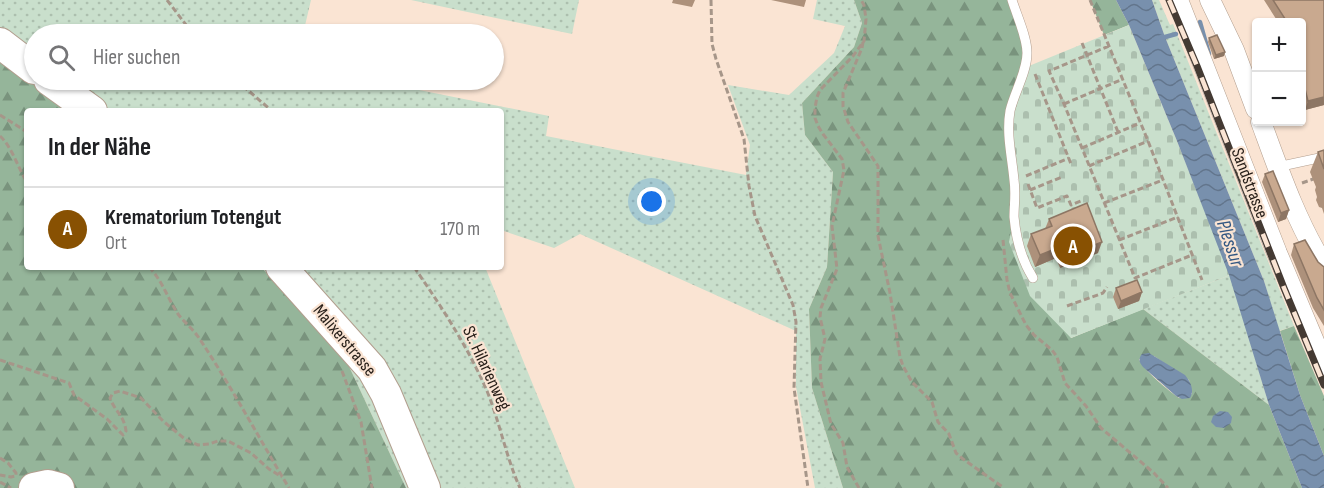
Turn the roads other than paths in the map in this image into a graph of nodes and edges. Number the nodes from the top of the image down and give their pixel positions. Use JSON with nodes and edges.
{"nodes":[{"id":1,"x":1012,"y":0,"type":"edge"},
{"id":2,"x":1178,"y":0,"type":"edge"},
{"id":3,"x":1210,"y":0,"type":"edge"},
{"id":4,"x":0,"y":43,"type":"edge"},
{"id":5,"x":24,"y":61,"type":"edge"},
{"id":6,"x":63,"y":90,"type":"edge"},
{"id":7,"x":1252,"y":96,"type":"edge"},
{"id":8,"x":88,"y":108,"type":"edge"},
{"id":9,"x":1262,"y":126,"type":"edge"},
{"id":10,"x":1324,"y":157,"type":"edge"},
{"id":11,"x":1277,"y":167,"type":"junction"},
{"id":12,"x":1324,"y":266,"type":"edge"},
{"id":13,"x":284,"y":270,"type":"edge"},
{"id":14,"x":1033,"y":278,"type":"dead end"},
{"id":15,"x":1324,"y":365,"type":"edge"},
{"id":16,"x":34,"y":488,"type":"edge"},
{"id":17,"x":59,"y":488,"type":"edge"},
{"id":18,"x":425,"y":488,"type":"edge"}],
"edges":[{"from":1,"to":14,"type":"lane"},
{"from":2,"to":15,"type":"street","name":"Sandstrasse"},
{"from":3,"to":7,"type":"street"},
{"from":4,"to":5,"type":"main road"},
{"from":6,"to":8,"type":"main road"},
{"from":9,"to":11,"type":"street"},
{"from":10,"to":11,"type":"lane"},
{"from":11,"to":12,"type":"street"},
{"from":13,"to":18,"type":"main road","name":"Malixerstrasse"},
{"from":16,"to":17,"type":"main road"}]}
